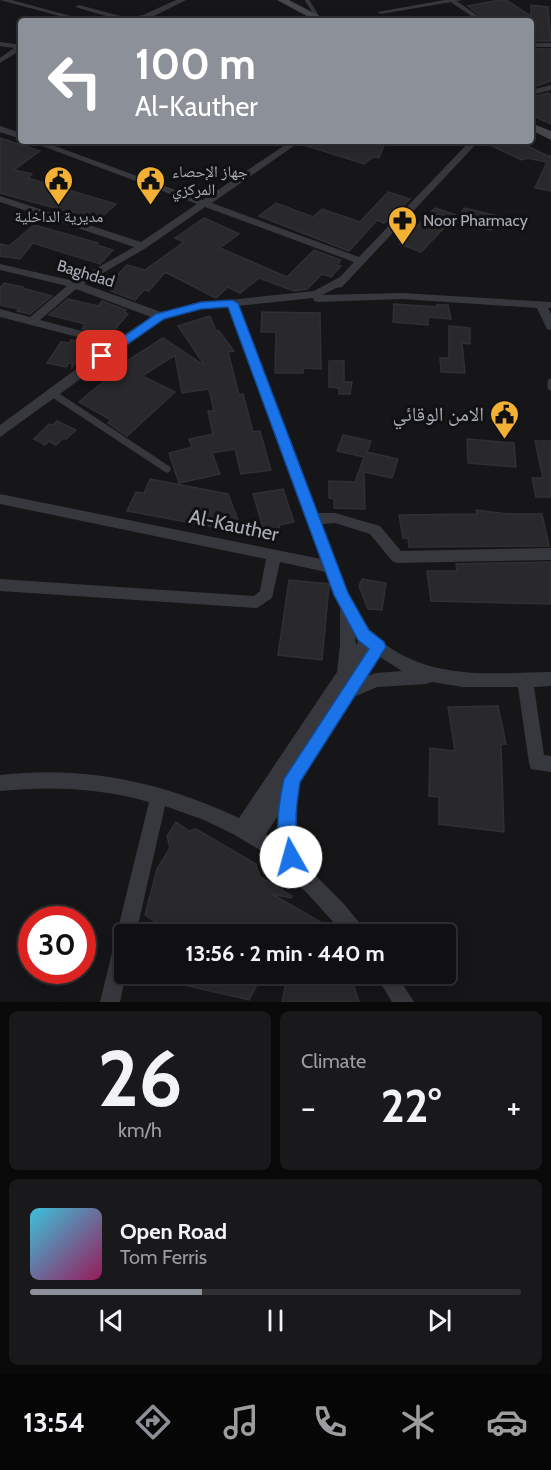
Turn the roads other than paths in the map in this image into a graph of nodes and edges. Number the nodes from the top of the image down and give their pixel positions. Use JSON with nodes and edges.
{"nodes":[{"id":1,"x":3,"y":0,"type":"edge"},
{"id":2,"x":89,"y":0,"type":"edge"},
{"id":3,"x":182,"y":0,"type":"edge"},
{"id":4,"x":269,"y":0,"type":"edge"},
{"id":5,"x":282,"y":0,"type":"edge"},
{"id":6,"x":307,"y":0,"type":"edge"},
{"id":7,"x":385,"y":0,"type":"edge"},
{"id":8,"x":456,"y":1,"type":"edge"},
{"id":9,"x":79,"y":7,"type":"junction"},
{"id":10,"x":381,"y":12,"type":"junction"},
{"id":11,"x":67,"y":16,"type":"junction"},
{"id":12,"x":64,"y":18,"type":"edge"},
{"id":13,"x":120,"y":18,"type":"edge"},
{"id":14,"x":139,"y":18,"type":"edge"},
{"id":15,"x":312,"y":18,"type":"edge"},
{"id":16,"x":314,"y":18,"type":"edge"},
{"id":17,"x":316,"y":18,"type":"edge"},
{"id":18,"x":377,"y":18,"type":"edge"},
{"id":19,"x":478,"y":18,"type":"edge"},
{"id":20,"x":0,"y":44,"type":"edge"},
{"id":21,"x":534,"y":45,"type":"edge"},
{"id":22,"x":551,"y":45,"type":"edge"},
{"id":23,"x":18,"y":47,"type":"edge"},
{"id":24,"x":18,"y":49,"type":"edge"},
{"id":25,"x":0,"y":61,"type":"edge"},
{"id":26,"x":551,"y":87,"type":"edge"},
{"id":27,"x":534,"y":92,"type":"edge"},
{"id":28,"x":534,"y":128,"type":"edge"},
{"id":29,"x":0,"y":129,"type":"edge"},
{"id":30,"x":18,"y":135,"type":"edge"},
{"id":31,"x":551,"y":136,"type":"edge"},
{"id":32,"x":534,"y":139,"type":"edge"},
{"id":33,"x":41,"y":144,"type":"edge"},
{"id":34,"x":293,"y":144,"type":"edge"},
{"id":35,"x":472,"y":144,"type":"edge"},
{"id":36,"x":551,"y":147,"type":"edge"},
{"id":37,"x":0,"y":199,"type":"edge"},
{"id":38,"x":205,"y":204,"type":"junction"},
{"id":39,"x":142,"y":246,"type":"junction"},
{"id":40,"x":361,"y":261,"type":"junction"},
{"id":41,"x":2,"y":270,"type":"edge"},
{"id":42,"x":344,"y":279,"type":"junction"},
{"id":43,"x":75,"y":285,"type":"junction"},
{"id":44,"x":329,"y":291,"type":"junction"},
{"id":45,"x":362,"y":296,"type":"junction"},
{"id":46,"x":343,"y":298,"type":"junction"},
{"id":47,"x":318,"y":299,"type":"junction"},
{"id":48,"x":253,"y":301,"type":"junction"},
{"id":49,"x":232,"y":303,"type":"junction"},
{"id":50,"x":546,"y":305,"type":"edge"},
{"id":51,"x":0,"y":313,"type":"edge"},
{"id":52,"x":160,"y":316,"type":"junction"},
{"id":53,"x":31,"y":322,"type":"junction"},
{"id":54,"x":551,"y":326,"type":"edge"},
{"id":55,"x":118,"y":344,"type":"junction"},
{"id":56,"x":52,"y":393,"type":"junction"},
{"id":57,"x":0,"y":432,"type":"edge"},
{"id":58,"x":167,"y":469,"type":"dead end"},
{"id":59,"x":0,"y":499,"type":"edge"},
{"id":60,"x":313,"y":519,"type":"junction"},
{"id":61,"x":274,"y":554,"type":"junction"},
{"id":62,"x":551,"y":554,"type":"edge"},
{"id":63,"x":331,"y":567,"type":"junction"},
{"id":64,"x":0,"y":585,"type":"edge"},
{"id":65,"x":346,"y":602,"type":"junction"},
{"id":66,"x":373,"y":643,"type":"junction"},
{"id":67,"x":437,"y":677,"type":"junction"},
{"id":68,"x":525,"y":679,"type":"junction"},
{"id":69,"x":551,"y":679,"type":"edge"},
{"id":70,"x":346,"y":684,"type":"junction"},
{"id":71,"x":551,"y":764,"type":"edge"},
{"id":72,"x":292,"y":779,"type":"junction"},
{"id":73,"x":0,"y":783,"type":"edge"},
{"id":74,"x":159,"y":796,"type":"junction"},
{"id":75,"x":247,"y":834,"type":"junction"},
{"id":76,"x":293,"y":869,"type":"junction"},
{"id":77,"x":128,"y":924,"type":"edge"},
{"id":78,"x":348,"y":924,"type":"edge"},
{"id":79,"x":114,"y":984,"type":"edge"},
{"id":80,"x":392,"y":984,"type":"edge"},
{"id":81,"x":110,"y":1002,"type":"edge"},
{"id":82,"x":404,"y":1002,"type":"edge"}],
"edges":[{"from":1,"to":11,"type":"street"},
{"from":2,"to":9,"type":"street"},
{"from":3,"to":14,"type":"street"},
{"from":4,"to":15,"type":"main road"},
{"from":5,"to":16,"type":"main road"},
{"from":6,"to":17,"type":"lane"},
{"from":7,"to":10,"type":"street"},
{"from":8,"to":10,"type":"street"},
{"from":8,"to":19,"type":"lane"},
{"from":9,"to":11,"type":"street"},
{"from":9,"to":13,"type":"street"},
{"from":10,"to":18,"type":"street"},
{"from":11,"to":12,"type":"street"},
{"from":20,"to":23,"type":"street"},
{"from":21,"to":22,"type":"lane"},
{"from":24,"to":25,"type":"street"},
{"from":26,"to":27,"type":"street"},
{"from":28,"to":31,"type":"main road"},
{"from":29,"to":30,"type":"street"},
{"from":32,"to":36,"type":"main road"},
{"from":33,"to":38,"type":"street"},
{"from":34,"to":38,"type":"street"},
{"from":35,"to":40,"type":"street"},
{"from":37,"to":39,"type":"street"},
{"from":38,"to":39,"type":"street"},
{"from":38,"to":40,"type":"street"},
{"from":39,"to":43,"type":"street"},
{"from":40,"to":42,"type":"street"},
{"from":41,"to":43,"type":"street","name":"Baghdad"},
{"from":42,"to":44,"type":"street"},
{"from":42,"to":45,"type":"street"},
{"from":43,"to":52,"type":"street","name":"Baghdad"},
{"from":43,"to":53,"type":"street"},
{"from":44,"to":46,"type":"street"},
{"from":44,"to":47,"type":"street"},
{"from":44,"to":48,"type":"street"},
{"from":45,"to":46,"type":"street"},
{"from":45,"to":50,"type":"street"},
{"from":46,"to":47,"type":"street"},
{"from":47,"to":48,"type":"street"},
{"from":48,"to":49,"type":"street"},
{"from":49,"to":52,"type":"street"},
{"from":49,"to":60,"type":"street"},
{"from":50,"to":54,"type":"street"},
{"from":51,"to":53,"type":"street"},
{"from":52,"to":55,"type":"street"},
{"from":53,"to":55,"type":"street"},
{"from":55,"to":56,"type":"street"},
{"from":56,"to":57,"type":"street"},
{"from":56,"to":58,"type":"lane"},
{"from":59,"to":61,"type":"street","name":"Al-Kauther"},
{"from":60,"to":62,"type":"street"},
{"from":60,"to":63,"type":"street"},
{"from":61,"to":63,"type":"street","name":"Al-Kauther"},
{"from":61,"to":64,"type":"street"},
{"from":63,"to":65,"type":"street"},
{"from":65,"to":66,"type":"street"},
{"from":65,"to":70,"type":"street"},
{"from":66,"to":67,"type":"street"},
{"from":66,"to":70,"type":"street"},
{"from":67,"to":68,"type":"street"},
{"from":67,"to":70,"type":"street"},
{"from":68,"to":69,"type":"street"},
{"from":68,"to":71,"type":"street"},
{"from":70,"to":72,"type":"street"},
{"from":70,"to":75,"type":"street"},
{"from":72,"to":75,"type":"street"},
{"from":72,"to":76,"type":"street"},
{"from":73,"to":74,"type":"street"},
{"from":74,"to":75,"type":"street"},
{"from":74,"to":77,"type":"street"},
{"from":75,"to":76,"type":"street"},
{"from":76,"to":78,"type":"street"},
{"from":79,"to":81,"type":"street"},
{"from":80,"to":82,"type":"street"}]}
